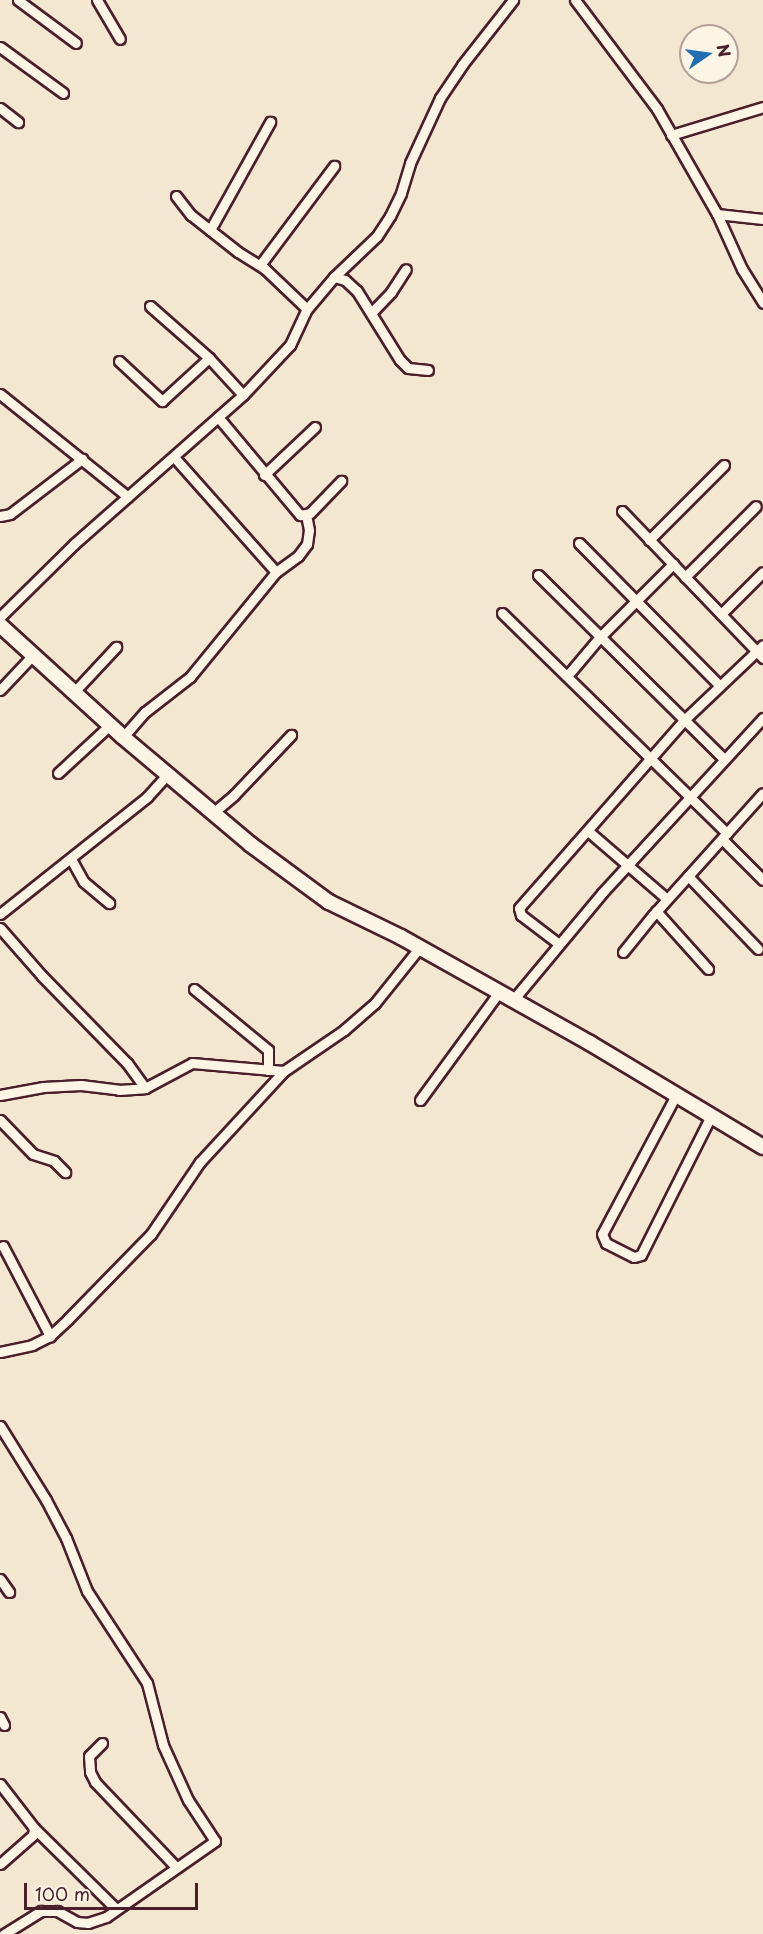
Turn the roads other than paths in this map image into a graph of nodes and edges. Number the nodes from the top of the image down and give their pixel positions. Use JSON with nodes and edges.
{"nodes":[{"id":1,"x":18,"y":0,"type":"edge"},
{"id":2,"x":98,"y":0,"type":"edge"},
{"id":3,"x":108,"y":0,"type":"edge"},
{"id":4,"x":574,"y":0,"type":"edge"},
{"id":5,"x":510,"y":1,"type":"edge"},
{"id":6,"x":103,"y":10,"type":"junction"},
{"id":7,"x":120,"y":39,"type":"dead end"},
{"id":8,"x":76,"y":43,"type":"dead end"},
{"id":9,"x":0,"y":47,"type":"edge"},
{"id":10,"x":63,"y":93,"type":"dead end"},
{"id":11,"x":0,"y":108,"type":"edge"},
{"id":12,"x":763,"y":108,"type":"edge"},
{"id":13,"x":18,"y":122,"type":"dead end"},
{"id":14,"x":270,"y":122,"type":"dead end"},
{"id":15,"x":671,"y":135,"type":"junction"},
{"id":16,"x":334,"y":166,"type":"dead end"},
{"id":17,"x":176,"y":196,"type":"dead end"},
{"id":18,"x":717,"y":214,"type":"junction"},
{"id":19,"x":763,"y":219,"type":"edge"},
{"id":20,"x":210,"y":230,"type":"junction"},
{"id":21,"x":260,"y":265,"type":"junction"},
{"id":22,"x":406,"y":269,"type":"dead end"},
{"id":23,"x":334,"y":277,"type":"junction"},
{"id":24,"x":763,"y":303,"type":"edge"},
{"id":25,"x":150,"y":306,"type":"dead end"},
{"id":26,"x":307,"y":309,"type":"junction"},
{"id":27,"x":371,"y":313,"type":"junction"},
{"id":28,"x":209,"y":358,"type":"junction"},
{"id":29,"x":119,"y":361,"type":"dead end"},
{"id":30,"x":428,"y":370,"type":"dead end"},
{"id":31,"x":0,"y":394,"type":"edge"},
{"id":32,"x":243,"y":395,"type":"junction"},
{"id":33,"x":218,"y":417,"type":"junction"},
{"id":34,"x":315,"y":427,"type":"dead end"},
{"id":35,"x":174,"y":457,"type":"junction"},
{"id":36,"x":82,"y":459,"type":"junction"},
{"id":37,"x":724,"y":465,"type":"dead end"},
{"id":38,"x":264,"y":474,"type":"junction"},
{"id":39,"x":341,"y":481,"type":"dead end"},
{"id":40,"x":128,"y":497,"type":"junction"},
{"id":41,"x":756,"y":506,"type":"dead end"},
{"id":42,"x":622,"y":512,"type":"dead end"},
{"id":43,"x":306,"y":515,"type":"junction"},
{"id":44,"x":0,"y":516,"type":"edge"},
{"id":45,"x":649,"y":540,"type":"junction"},
{"id":46,"x":579,"y":543,"type":"dead end"},
{"id":47,"x":673,"y":564,"type":"junction"},
{"id":48,"x":276,"y":572,"type":"junction"},
{"id":49,"x":763,"y":572,"type":"edge"},
{"id":50,"x":538,"y":575,"type":"dead end"},
{"id":51,"x":685,"y":577,"type":"junction"},
{"id":52,"x":635,"y":601,"type":"junction"},
{"id":53,"x":502,"y":613,"type":"dead end"},
{"id":54,"x":721,"y":614,"type":"junction"},
{"id":55,"x":0,"y":617,"type":"edge"},
{"id":56,"x":0,"y":625,"type":"edge"},
{"id":57,"x":599,"y":638,"type":"junction"},
{"id":58,"x":116,"y":647,"type":"dead end"},
{"id":59,"x":761,"y":651,"type":"edge"},
{"id":60,"x":33,"y":655,"type":"junction"},
{"id":61,"x":567,"y":676,"type":"junction"},
{"id":62,"x":719,"y":685,"type":"junction"},
{"id":63,"x":0,"y":690,"type":"edge"},
{"id":64,"x":74,"y":692,"type":"junction"},
{"id":65,"x":763,"y":718,"type":"edge"},
{"id":66,"x":683,"y":721,"type":"junction"},
{"id":67,"x":111,"y":724,"type":"junction"},
{"id":68,"x":291,"y":735,"type":"dead end"},
{"id":69,"x":123,"y":737,"type":"junction"},
{"id":70,"x":648,"y":759,"type":"junction"},
{"id":71,"x":724,"y":759,"type":"junction"},
{"id":72,"x":58,"y":773,"type":"dead end"},
{"id":73,"x":168,"y":774,"type":"junction"},
{"id":74,"x":689,"y":797,"type":"junction"},
{"id":75,"x":761,"y":799,"type":"edge"},
{"id":76,"x":213,"y":812,"type":"junction"},
{"id":77,"x":588,"y":831,"type":"junction"},
{"id":78,"x":724,"y":836,"type":"junction"},
{"id":79,"x":71,"y":859,"type":"junction"},
{"id":80,"x":628,"y":864,"type":"junction"},
{"id":81,"x":688,"y":876,"type":"junction"},
{"id":82,"x":763,"y":880,"type":"edge"},
{"id":83,"x":667,"y":899,"type":"junction"},
{"id":84,"x":109,"y":903,"type":"dead end"},
{"id":85,"x":656,"y":911,"type":"junction"},
{"id":86,"x":0,"y":914,"type":"edge"},
{"id":87,"x":0,"y":928,"type":"edge"},
{"id":88,"x":560,"y":944,"type":"junction"},
{"id":89,"x":420,"y":947,"type":"junction"},
{"id":90,"x":758,"y":949,"type":"dead end"},
{"id":91,"x":623,"y":952,"type":"dead end"},
{"id":92,"x":708,"y":969,"type":"dead end"},
{"id":93,"x":194,"y":989,"type":"dead end"},
{"id":94,"x":499,"y":992,"type":"junction"},
{"id":95,"x":513,"y":1000,"type":"junction"},
{"id":96,"x":268,"y":1070,"type":"junction"},
{"id":97,"x":284,"y":1071,"type":"junction"},
{"id":98,"x":145,"y":1088,"type":"junction"},
{"id":99,"x":0,"y":1095,"type":"edge"},
{"id":100,"x":676,"y":1095,"type":"junction"},
{"id":101,"x":420,"y":1101,"type":"dead end"},
{"id":102,"x":711,"y":1116,"type":"junction"},
{"id":103,"x":0,"y":1120,"type":"edge"},
{"id":104,"x":763,"y":1146,"type":"edge"},
{"id":105,"x":65,"y":1172,"type":"dead end"},
{"id":106,"x":3,"y":1246,"type":"dead end"},
{"id":107,"x":50,"y":1336,"type":"junction"},
{"id":108,"x":0,"y":1352,"type":"edge"},
{"id":109,"x":0,"y":1426,"type":"edge"},
{"id":110,"x":0,"y":1579,"type":"edge"},
{"id":111,"x":9,"y":1593,"type":"dead end"},
{"id":112,"x":102,"y":1743,"type":"dead end"},
{"id":113,"x":0,"y":1784,"type":"edge"},
{"id":114,"x":34,"y":1828,"type":"junction"},
{"id":115,"x":1,"y":1861,"type":"edge"},
{"id":116,"x":177,"y":1868,"type":"junction"},
{"id":117,"x":116,"y":1910,"type":"junction"},
{"id":118,"x":4,"y":1934,"type":"edge"}],
"edges":[{"from":1,"to":8,"type":"street"},
{"from":2,"to":6,"type":"street"},
{"from":3,"to":6,"type":"street"},
{"from":4,"to":15,"type":"street"},
{"from":5,"to":23,"type":"street"},
{"from":6,"to":7,"type":"street"},
{"from":9,"to":10,"type":"street"},
{"from":11,"to":13,"type":"street"},
{"from":12,"to":15,"type":"street"},
{"from":14,"to":20,"type":"street"},
{"from":15,"to":18,"type":"street"},
{"from":16,"to":21,"type":"street"},
{"from":17,"to":20,"type":"street"},
{"from":18,"to":19,"type":"street"},
{"from":18,"to":24,"type":"street"},
{"from":20,"to":21,"type":"street"},
{"from":21,"to":26,"type":"street"},
{"from":22,"to":27,"type":"street"},
{"from":23,"to":26,"type":"street"},
{"from":23,"to":27,"type":"street"},
{"from":25,"to":28,"type":"street"},
{"from":26,"to":32,"type":"street"},
{"from":27,"to":30,"type":"street"},
{"from":28,"to":29,"type":"street"},
{"from":28,"to":32,"type":"street"},
{"from":31,"to":36,"type":"street"},
{"from":32,"to":33,"type":"street"},
{"from":33,"to":35,"type":"street"},
{"from":33,"to":38,"type":"street"},
{"from":34,"to":38,"type":"street"},
{"from":35,"to":40,"type":"street"},
{"from":35,"to":48,"type":"street"},
{"from":36,"to":40,"type":"street"},
{"from":36,"to":44,"type":"street"},
{"from":37,"to":45,"type":"street"},
{"from":38,"to":43,"type":"street"},
{"from":39,"to":43,"type":"street"},
{"from":40,"to":55,"type":"street"},
{"from":41,"to":51,"type":"street"},
{"from":42,"to":45,"type":"street"},
{"from":43,"to":48,"type":"street"},
{"from":45,"to":47,"type":"street"},
{"from":46,"to":52,"type":"street"},
{"from":47,"to":51,"type":"street"},
{"from":47,"to":52,"type":"street"},
{"from":48,"to":69,"type":"street"},
{"from":49,"to":54,"type":"street"},
{"from":50,"to":57,"type":"street"},
{"from":51,"to":54,"type":"street"},
{"from":52,"to":57,"type":"street"},
{"from":52,"to":62,"type":"street"},
{"from":53,"to":61,"type":"street"},
{"from":54,"to":59,"type":"street"},
{"from":56,"to":60,"type":"street"},
{"from":57,"to":61,"type":"street"},
{"from":57,"to":66,"type":"street"},
{"from":58,"to":64,"type":"street"},
{"from":59,"to":62,"type":"street"},
{"from":60,"to":63,"type":"street"},
{"from":60,"to":64,"type":"street"},
{"from":61,"to":70,"type":"street"},
{"from":62,"to":66,"type":"street"},
{"from":64,"to":67,"type":"street"},
{"from":65,"to":71,"type":"street"},
{"from":66,"to":70,"type":"street"},
{"from":66,"to":71,"type":"street"},
{"from":67,"to":69,"type":"street"},
{"from":67,"to":72,"type":"street"},
{"from":68,"to":76,"type":"street"},
{"from":69,"to":73,"type":"street"},
{"from":70,"to":74,"type":"street"},
{"from":70,"to":77,"type":"street"},
{"from":71,"to":74,"type":"street"},
{"from":73,"to":76,"type":"street"},
{"from":73,"to":79,"type":"street"},
{"from":74,"to":78,"type":"street"},
{"from":74,"to":80,"type":"street"},
{"from":75,"to":78,"type":"street"},
{"from":76,"to":89,"type":"street"},
{"from":77,"to":80,"type":"street"},
{"from":77,"to":88,"type":"street"},
{"from":78,"to":81,"type":"street"},
{"from":78,"to":82,"type":"street"},
{"from":79,"to":84,"type":"street"},
{"from":79,"to":86,"type":"street"},
{"from":80,"to":83,"type":"street"},
{"from":80,"to":88,"type":"street"},
{"from":81,"to":83,"type":"street"},
{"from":81,"to":90,"type":"street"},
{"from":83,"to":85,"type":"street"},
{"from":85,"to":91,"type":"street"},
{"from":85,"to":92,"type":"street"},
{"from":87,"to":98,"type":"street"},
{"from":88,"to":95,"type":"street"},
{"from":89,"to":94,"type":"street"},
{"from":89,"to":97,"type":"street"},
{"from":93,"to":96,"type":"street"},
{"from":94,"to":95,"type":"street"},
{"from":94,"to":101,"type":"street"},
{"from":95,"to":100,"type":"street"},
{"from":96,"to":97,"type":"street"},
{"from":96,"to":98,"type":"street"},
{"from":97,"to":107,"type":"street"},
{"from":98,"to":99,"type":"street"},
{"from":100,"to":102,"type":"street"},
{"from":100,"to":102,"type":"street"},
{"from":102,"to":104,"type":"street"},
{"from":103,"to":105,"type":"street"},
{"from":106,"to":107,"type":"street"},
{"from":107,"to":108,"type":"street"},
{"from":109,"to":116,"type":"street"},
{"from":110,"to":111,"type":"street"},
{"from":112,"to":116,"type":"street"},
{"from":113,"to":114,"type":"street"},
{"from":114,"to":115,"type":"street"},
{"from":114,"to":117,"type":"street"},
{"from":116,"to":117,"type":"street"},
{"from":117,"to":118,"type":"street"}]}
